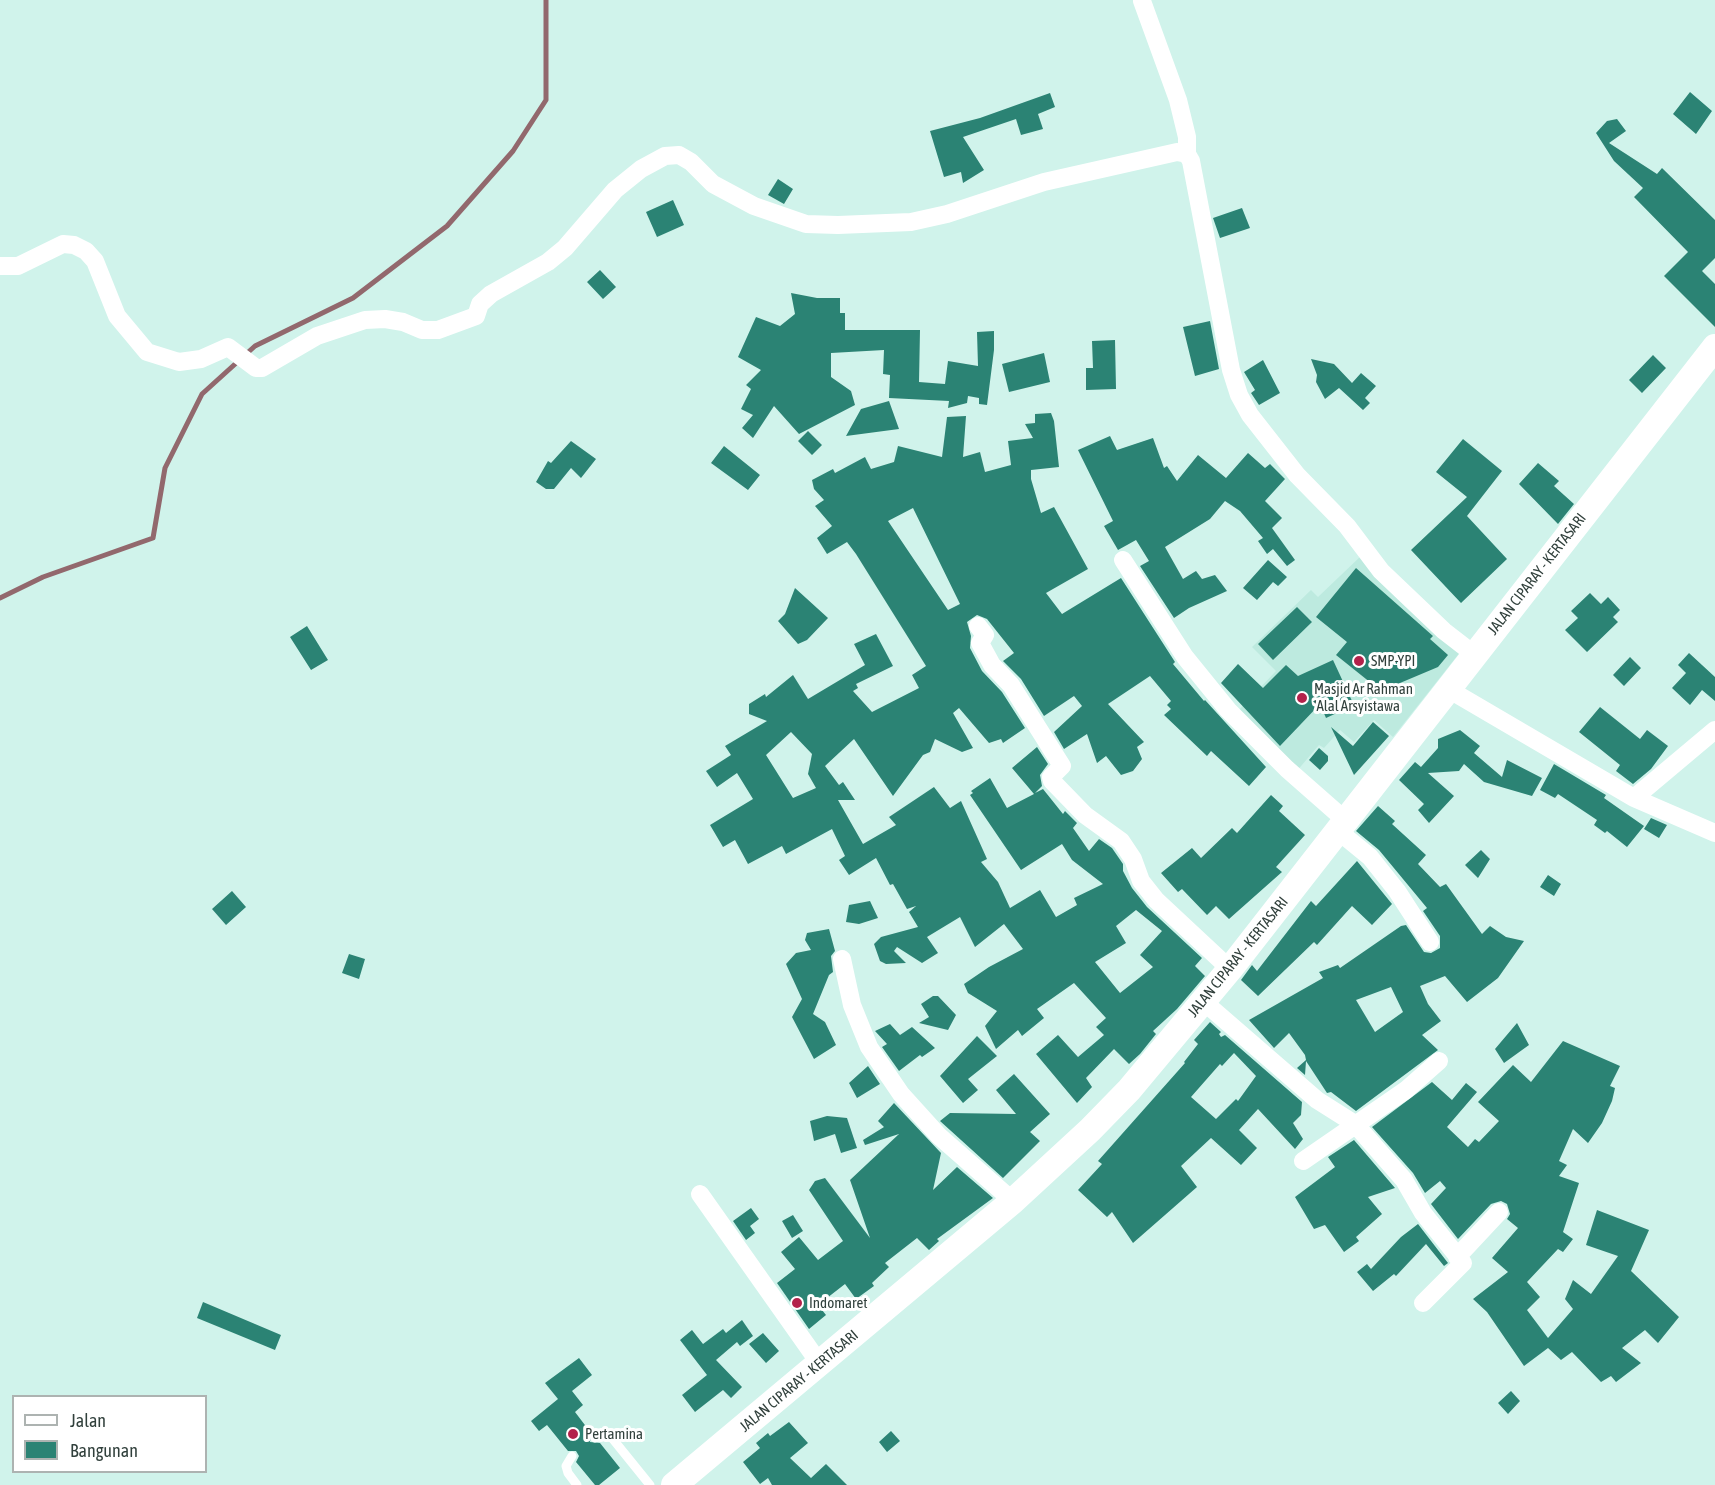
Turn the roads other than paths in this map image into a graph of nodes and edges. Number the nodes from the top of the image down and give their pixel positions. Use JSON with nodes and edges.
{"nodes":[{"id":1,"x":1142,"y":1,"type":"edge"},
{"id":2,"x":1187,"y":154,"type":"junction"},
{"id":3,"x":0,"y":266,"type":"edge"},
{"id":4,"x":1715,"y":347,"type":"edge"},
{"id":5,"x":1123,"y":560,"type":"dead end"},
{"id":6,"x":978,"y":626,"type":"dead end"},
{"id":7,"x":1475,"y":654,"type":"junction"},
{"id":8,"x":1448,"y":689,"type":"junction"},
{"id":9,"x":1715,"y":730,"type":"edge"},
{"id":10,"x":1634,"y":798,"type":"junction"},
{"id":11,"x":1341,"y":825,"type":"junction"},
{"id":12,"x":1715,"y":833,"type":"edge"},
{"id":13,"x":1430,"y":942,"type":"dead end"},
{"id":14,"x":842,"y":959,"type":"dead end"},
{"id":15,"x":1230,"y":969,"type":"junction"},
{"id":16,"x":1204,"y":1002,"type":"junction"},
{"id":17,"x":1439,"y":1061,"type":"dead end"},
{"id":18,"x":1355,"y":1124,"type":"junction"},
{"id":19,"x":1303,"y":1161,"type":"dead end"},
{"id":20,"x":700,"y":1194,"type":"dead end"},
{"id":21,"x":1013,"y":1201,"type":"junction"},
{"id":22,"x":1499,"y":1212,"type":"dead end"},
{"id":23,"x":1457,"y":1257,"type":"junction"},
{"id":24,"x":1423,"y":1303,"type":"dead end"},
{"id":25,"x":820,"y":1364,"type":"junction"},
{"id":26,"x":596,"y":1438,"type":"dead end"},
{"id":27,"x":572,"y":1456,"type":"dead end"},
{"id":28,"x":577,"y":1485,"type":"edge"},
{"id":29,"x":650,"y":1485,"type":"edge"},
{"id":30,"x":674,"y":1485,"type":"edge"}],
"edges":[{"from":1,"to":2,"type":"street"},
{"from":2,"to":3,"type":"street"},
{"from":2,"to":7,"type":"street"},
{"from":4,"to":7,"type":"main road","name":"JALAN CIPARAY - KERTASARI"},
{"from":5,"to":11,"type":"street"},
{"from":6,"to":15,"type":"street"},
{"from":7,"to":8,"type":"main road","name":"JALAN CIPARAY - KERTASARI"},
{"from":8,"to":10,"type":"street"},
{"from":8,"to":11,"type":"main road","name":"JALAN CIPARAY - KERTASARI"},
{"from":9,"to":10,"type":"street"},
{"from":10,"to":12,"type":"street"},
{"from":11,"to":13,"type":"street"},
{"from":11,"to":15,"type":"main road","name":"JALAN CIPARAY - KERTASARI"},
{"from":14,"to":21,"type":"street"},
{"from":15,"to":16,"type":"main road","name":"JALAN CIPARAY - KERTASARI"},
{"from":16,"to":18,"type":"street"},
{"from":16,"to":21,"type":"main road","name":"JALAN CIPARAY - KERTASARI"},
{"from":17,"to":18,"type":"street"},
{"from":18,"to":19,"type":"street"},
{"from":18,"to":23,"type":"street"},
{"from":20,"to":25,"type":"street"},
{"from":21,"to":25,"type":"main road","name":"JALAN CIPARAY - KERTASARI"},
{"from":22,"to":23,"type":"street"},
{"from":23,"to":24,"type":"street"},
{"from":25,"to":30,"type":"main road","name":"JALAN CIPARAY - KERTASARI"},
{"from":26,"to":29,"type":"lane"},
{"from":27,"to":28,"type":"lane"}]}
